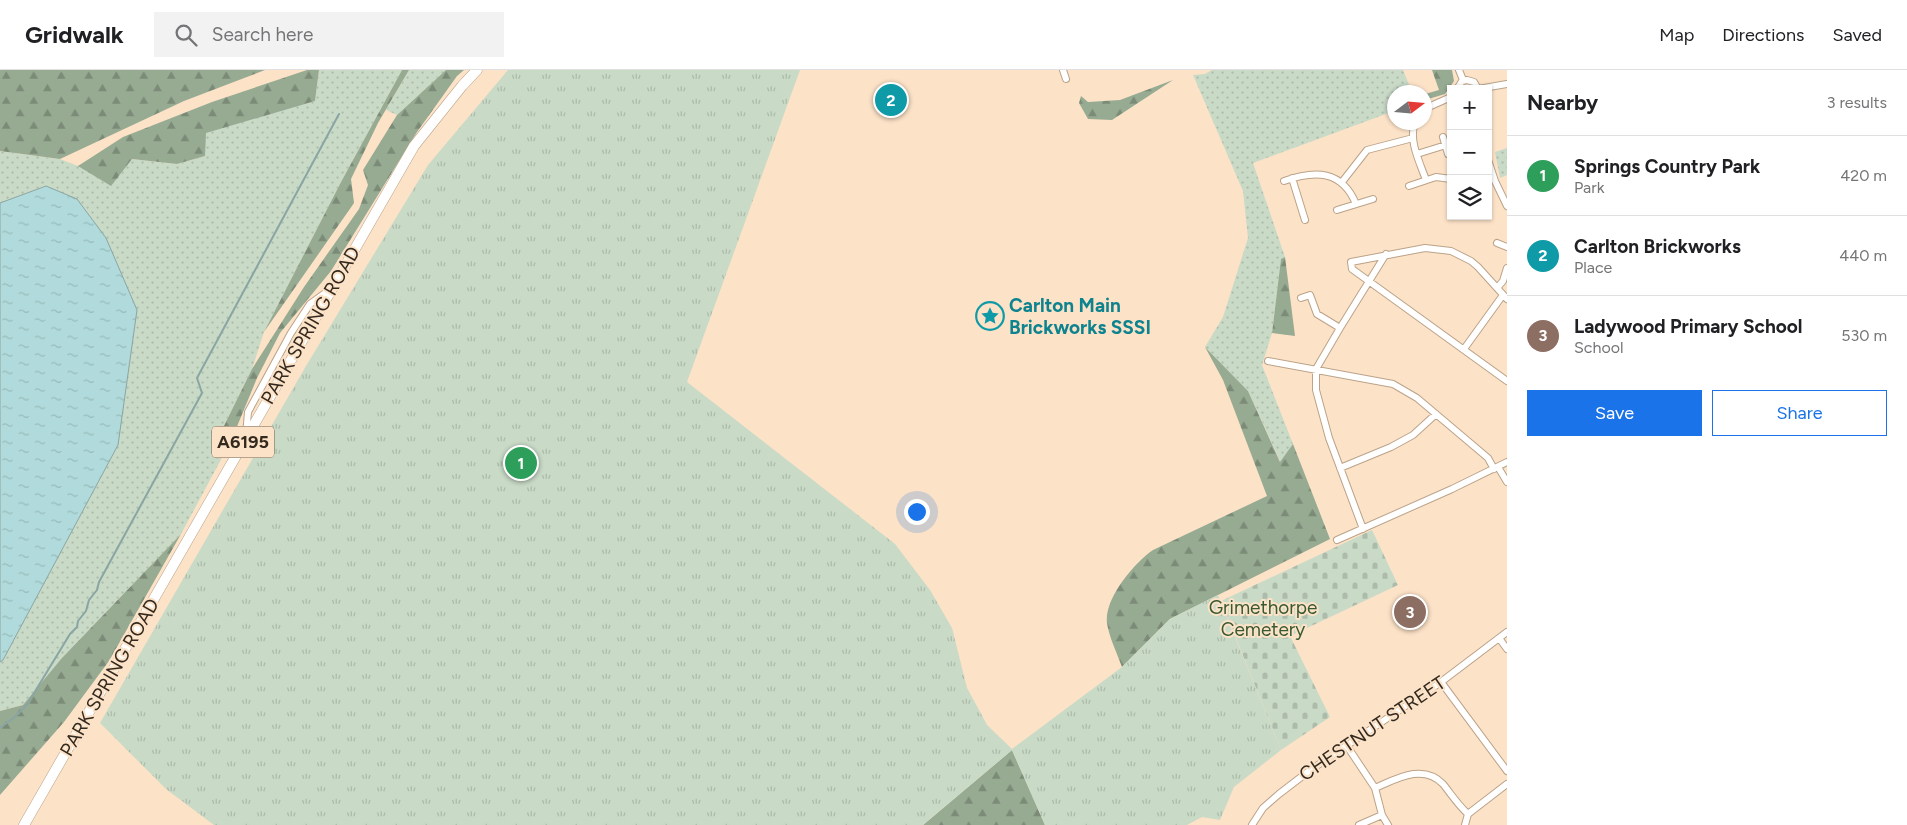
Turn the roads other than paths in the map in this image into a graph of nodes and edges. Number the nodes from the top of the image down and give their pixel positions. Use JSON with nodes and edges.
{"nodes":[{"id":1,"x":477,"y":70,"type":"edge"},
{"id":2,"x":1063,"y":70,"type":"edge"},
{"id":3,"x":1459,"y":70,"type":"edge"},
{"id":4,"x":1066,"y":79,"type":"dead end"},
{"id":5,"x":1463,"y":80,"type":"junction"},
{"id":6,"x":1507,"y":84,"type":"edge"},
{"id":7,"x":1459,"y":85,"type":"edge"},
{"id":8,"x":1476,"y":85,"type":"edge"},
{"id":9,"x":1492,"y":87,"type":"edge"},
{"id":10,"x":1447,"y":99,"type":"edge"},
{"id":11,"x":1432,"y":105,"type":"edge"},
{"id":12,"x":1413,"y":130,"type":"edge"},
{"id":13,"x":1443,"y":137,"type":"dead end"},
{"id":14,"x":1413,"y":138,"type":"junction"},
{"id":15,"x":1446,"y":145,"type":"junction"},
{"id":16,"x":1447,"y":150,"type":"edge"},
{"id":17,"x":1418,"y":154,"type":"junction"},
{"id":18,"x":1491,"y":175,"type":"edge"},
{"id":19,"x":1292,"y":178,"type":"junction"},
{"id":20,"x":1447,"y":178,"type":"edge"},
{"id":21,"x":1284,"y":180,"type":"dead end"},
{"id":22,"x":1426,"y":180,"type":"junction"},
{"id":23,"x":1342,"y":182,"type":"junction"},
{"id":24,"x":1409,"y":186,"type":"dead end"},
{"id":25,"x":1373,"y":199,"type":"dead end"},
{"id":26,"x":1356,"y":204,"type":"junction"},
{"id":27,"x":1507,"y":206,"type":"edge"},
{"id":28,"x":1337,"y":210,"type":"dead end"},
{"id":29,"x":1304,"y":220,"type":"dead end"},
{"id":30,"x":1497,"y":243,"type":"dead end"},
{"id":31,"x":1507,"y":247,"type":"edge"},
{"id":32,"x":1386,"y":254,"type":"junction"},
{"id":33,"x":1507,"y":268,"type":"edge"},
{"id":34,"x":1370,"y":283,"type":"junction"},
{"id":35,"x":1497,"y":288,"type":"junction"},
{"id":36,"x":1505,"y":297,"type":"edge"},
{"id":37,"x":1301,"y":298,"type":"dead end"},
{"id":38,"x":1340,"y":328,"type":"junction"},
{"id":39,"x":1464,"y":349,"type":"junction"},
{"id":40,"x":1268,"y":360,"type":"dead end"},
{"id":41,"x":1316,"y":369,"type":"junction"},
{"id":42,"x":1507,"y":381,"type":"edge"},
{"id":43,"x":1436,"y":414,"type":"junction"},
{"id":44,"x":1507,"y":462,"type":"edge"},
{"id":45,"x":1340,"y":468,"type":"junction"},
{"id":46,"x":1496,"y":468,"type":"junction"},
{"id":47,"x":1507,"y":482,"type":"edge"},
{"id":48,"x":1363,"y":528,"type":"junction"},
{"id":49,"x":1338,"y":540,"type":"dead end"},
{"id":50,"x":1507,"y":632,"type":"edge"},
{"id":51,"x":1499,"y":638,"type":"junction"},
{"id":52,"x":1507,"y":649,"type":"edge"},
{"id":53,"x":1441,"y":682,"type":"junction"},
{"id":54,"x":1347,"y":746,"type":"junction"},
{"id":55,"x":1507,"y":771,"type":"edge"},
{"id":56,"x":1507,"y":784,"type":"edge"},
{"id":57,"x":1375,"y":788,"type":"junction"},
{"id":58,"x":1468,"y":814,"type":"junction"},
{"id":59,"x":1382,"y":815,"type":"junction"},
{"id":60,"x":24,"y":825,"type":"edge"},
{"id":61,"x":1252,"y":825,"type":"edge"},
{"id":62,"x":1358,"y":825,"type":"edge"},
{"id":63,"x":1388,"y":825,"type":"edge"},
{"id":64,"x":1465,"y":825,"type":"edge"}],
"edges":[{"from":1,"to":60,"type":"main road","name":"PARK SPRING ROAD","number":"A6195"},
{"from":2,"to":4,"type":"street"},
{"from":3,"to":5,"type":"street"},
{"from":5,"to":7,"type":"street"},
{"from":5,"to":8,"type":"street"},
{"from":6,"to":9,"type":"street"},
{"from":10,"to":11,"type":"street"},
{"from":12,"to":14,"type":"street"},
{"from":13,"to":15,"type":"street"},
{"from":14,"to":17,"type":"street"},
{"from":14,"to":23,"type":"street"},
{"from":15,"to":16,"type":"street"},
{"from":15,"to":17,"type":"street"},
{"from":17,"to":22,"type":"street"},
{"from":18,"to":27,"type":"street"},
{"from":19,"to":21,"type":"street"},
{"from":19,"to":23,"type":"street"},
{"from":19,"to":29,"type":"street"},
{"from":20,"to":22,"type":"street"},
{"from":22,"to":24,"type":"street"},
{"from":23,"to":26,"type":"street"},
{"from":25,"to":26,"type":"street"},
{"from":26,"to":28,"type":"street"},
{"from":30,"to":31,"type":"street"},
{"from":32,"to":34,"type":"street"},
{"from":32,"to":34,"type":"street"},
{"from":32,"to":35,"type":"street"},
{"from":33,"to":35,"type":"street"},
{"from":34,"to":38,"type":"street"},
{"from":34,"to":39,"type":"street"},
{"from":35,"to":36,"type":"street"},
{"from":36,"to":39,"type":"street"},
{"from":37,"to":38,"type":"street"},
{"from":38,"to":41,"type":"street"},
{"from":39,"to":42,"type":"street"},
{"from":40,"to":41,"type":"street"},
{"from":41,"to":43,"type":"street"},
{"from":41,"to":45,"type":"street"},
{"from":43,"to":45,"type":"street"},
{"from":43,"to":46,"type":"street"},
{"from":44,"to":46,"type":"street"},
{"from":45,"to":48,"type":"street"},
{"from":46,"to":47,"type":"street"},
{"from":46,"to":48,"type":"street"},
{"from":48,"to":49,"type":"street"},
{"from":50,"to":51,"type":"street","name":"CHESTNUT STREET"},
{"from":51,"to":52,"type":"street"},
{"from":51,"to":53,"type":"street","name":"CHESTNUT STREET"},
{"from":53,"to":54,"type":"street","name":"CHESTNUT STREET"},
{"from":53,"to":55,"type":"street"},
{"from":54,"to":57,"type":"street"},
{"from":54,"to":61,"type":"street","name":"CHESTNUT STREET"},
{"from":56,"to":58,"type":"street"},
{"from":57,"to":58,"type":"street"},
{"from":57,"to":59,"type":"street"},
{"from":58,"to":64,"type":"street"},
{"from":59,"to":62,"type":"street"},
{"from":59,"to":63,"type":"street"}]}
